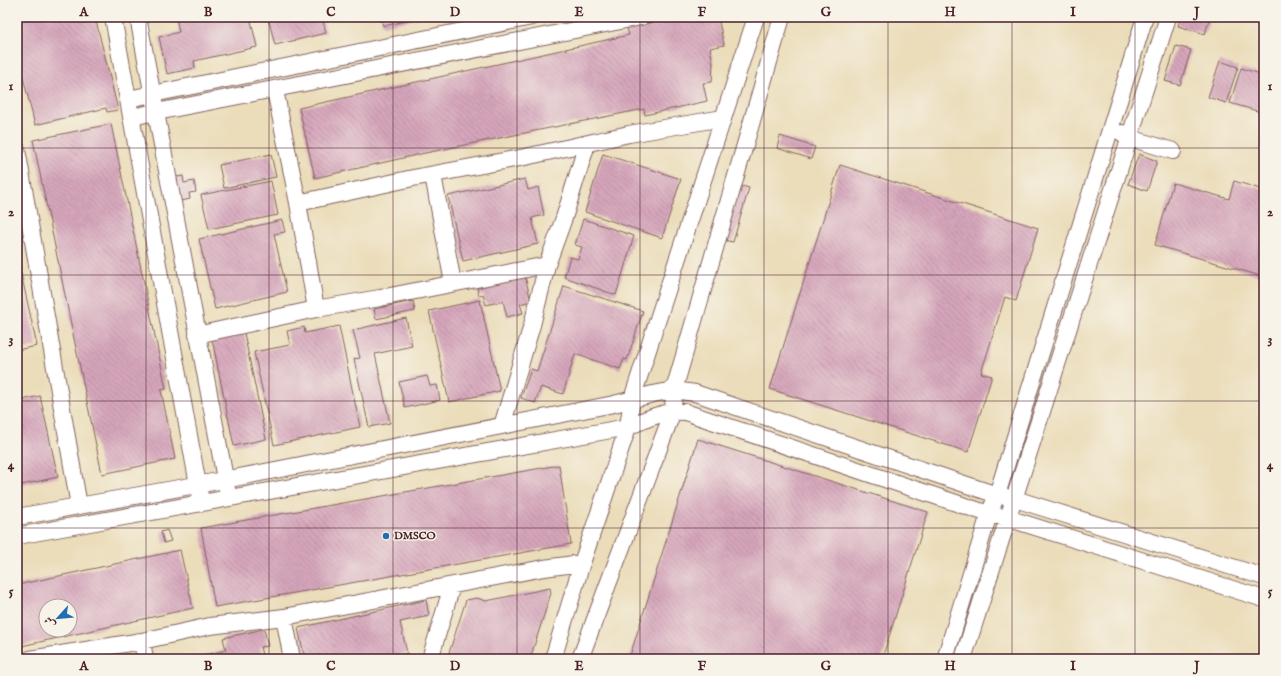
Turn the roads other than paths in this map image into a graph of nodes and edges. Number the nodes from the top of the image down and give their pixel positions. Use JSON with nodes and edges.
{"nodes":[{"id":1,"x":113,"y":17,"type":"edge"},
{"id":2,"x":138,"y":17,"type":"edge"},
{"id":3,"x":532,"y":17,"type":"edge"},
{"id":4,"x":640,"y":17,"type":"edge"},
{"id":5,"x":756,"y":17,"type":"edge"},
{"id":6,"x":782,"y":17,"type":"edge"},
{"id":7,"x":1145,"y":17,"type":"edge"},
{"id":8,"x":1168,"y":17,"type":"edge"},
{"id":9,"x":507,"y":20,"type":"edge"},
{"id":10,"x":275,"y":90,"type":"junction"},
{"id":11,"x":152,"y":93,"type":"junction"},
{"id":12,"x":128,"y":99,"type":"junction"},
{"id":13,"x":156,"y":113,"type":"junction"},
{"id":14,"x":131,"y":117,"type":"junction"},
{"id":15,"x":723,"y":118,"type":"junction"},
{"id":16,"x":1111,"y":126,"type":"junction"},
{"id":17,"x":1130,"y":138,"type":"junction"},
{"id":18,"x":587,"y":144,"type":"junction"},
{"id":19,"x":17,"y":149,"type":"edge"},
{"id":20,"x":1173,"y":151,"type":"dead end"},
{"id":21,"x":433,"y":175,"type":"junction"},
{"id":22,"x":298,"y":203,"type":"junction"},
{"id":23,"x":547,"y":265,"type":"junction"},
{"id":24,"x":453,"y":283,"type":"junction"},
{"id":25,"x":316,"y":309,"type":"junction"},
{"id":26,"x":197,"y":335,"type":"junction"},
{"id":27,"x":674,"y":390,"type":"junction"},
{"id":28,"x":632,"y":399,"type":"junction"},
{"id":29,"x":673,"y":411,"type":"junction"},
{"id":30,"x":502,"y":426,"type":"junction"},
{"id":31,"x":628,"y":427,"type":"junction"},
{"id":32,"x":224,"y":480,"type":"junction"},
{"id":33,"x":199,"y":484,"type":"junction"},
{"id":34,"x":997,"y":495,"type":"junction"},
{"id":35,"x":229,"y":498,"type":"junction"},
{"id":36,"x":1015,"y":499,"type":"junction"},
{"id":37,"x":201,"y":504,"type":"junction"},
{"id":38,"x":78,"y":506,"type":"junction"},
{"id":39,"x":989,"y":514,"type":"junction"},
{"id":40,"x":17,"y":518,"type":"edge"},
{"id":41,"x":1007,"y":518,"type":"junction"},
{"id":42,"x":17,"y":536,"type":"edge"},
{"id":43,"x":582,"y":563,"type":"junction"},
{"id":44,"x":1264,"y":577,"type":"edge"},
{"id":45,"x":452,"y":586,"type":"junction"},
{"id":46,"x":1264,"y":599,"type":"edge"},
{"id":47,"x":284,"y":617,"type":"junction"},
{"id":48,"x":142,"y":641,"type":"junction"},
{"id":49,"x":30,"y":659,"type":"edge"},
{"id":50,"x":145,"y":659,"type":"edge"},
{"id":51,"x":292,"y":659,"type":"edge"},
{"id":52,"x":430,"y":659,"type":"edge"},
{"id":53,"x":553,"y":659,"type":"edge"},
{"id":54,"x":580,"y":659,"type":"edge"},
{"id":55,"x":945,"y":659,"type":"edge"},
{"id":56,"x":963,"y":659,"type":"edge"}],
"edges":[{"from":1,"to":12,"type":"street"},
{"from":2,"to":11,"type":"street"},
{"from":3,"to":9,"type":"street"},
{"from":4,"to":10,"type":"street"},
{"from":5,"to":15,"type":"street"},
{"from":6,"to":27,"type":"street"},
{"from":7,"to":16,"type":"street"},
{"from":8,"to":17,"type":"street"},
{"from":9,"to":11,"type":"street"},
{"from":10,"to":13,"type":"street"},
{"from":10,"to":22,"type":"street"},
{"from":11,"to":12,"type":"street"},
{"from":11,"to":13,"type":"street"},
{"from":12,"to":14,"type":"street"},
{"from":13,"to":14,"type":"street"},
{"from":13,"to":26,"type":"street"},
{"from":14,"to":33,"type":"street"},
{"from":15,"to":18,"type":"street"},
{"from":15,"to":28,"type":"street"},
{"from":16,"to":17,"type":"street"},
{"from":16,"to":34,"type":"street"},
{"from":17,"to":20,"type":"street"},
{"from":17,"to":36,"type":"street"},
{"from":18,"to":21,"type":"street"},
{"from":18,"to":23,"type":"street"},
{"from":19,"to":38,"type":"street"},
{"from":21,"to":22,"type":"street"},
{"from":21,"to":24,"type":"street"},
{"from":22,"to":25,"type":"street"},
{"from":23,"to":24,"type":"street"},
{"from":23,"to":30,"type":"street"},
{"from":24,"to":25,"type":"street"},
{"from":25,"to":26,"type":"street"},
{"from":26,"to":32,"type":"street"},
{"from":27,"to":28,"type":"street"},
{"from":27,"to":29,"type":"street"},
{"from":27,"to":34,"type":"street"},
{"from":28,"to":30,"type":"street"},
{"from":28,"to":31,"type":"street"},
{"from":29,"to":31,"type":"street"},
{"from":29,"to":39,"type":"street"},
{"from":29,"to":54,"type":"street"},
{"from":30,"to":32,"type":"street"},
{"from":31,"to":35,"type":"street"},
{"from":31,"to":43,"type":"street"},
{"from":32,"to":33,"type":"street"},
{"from":32,"to":35,"type":"street"},
{"from":33,"to":37,"type":"street"},
{"from":33,"to":38,"type":"street"},
{"from":34,"to":36,"type":"street"},
{"from":34,"to":39,"type":"street"},
{"from":35,"to":37,"type":"street"},
{"from":36,"to":41,"type":"street"},
{"from":36,"to":44,"type":"street"},
{"from":37,"to":42,"type":"street"},
{"from":38,"to":40,"type":"street"},
{"from":39,"to":41,"type":"street"},
{"from":39,"to":55,"type":"street"},
{"from":41,"to":46,"type":"street"},
{"from":41,"to":56,"type":"street"},
{"from":43,"to":45,"type":"street"},
{"from":43,"to":53,"type":"street"},
{"from":45,"to":47,"type":"street"},
{"from":45,"to":52,"type":"street"},
{"from":47,"to":48,"type":"street"},
{"from":47,"to":51,"type":"street"},
{"from":48,"to":49,"type":"street"},
{"from":48,"to":50,"type":"street"}]}
